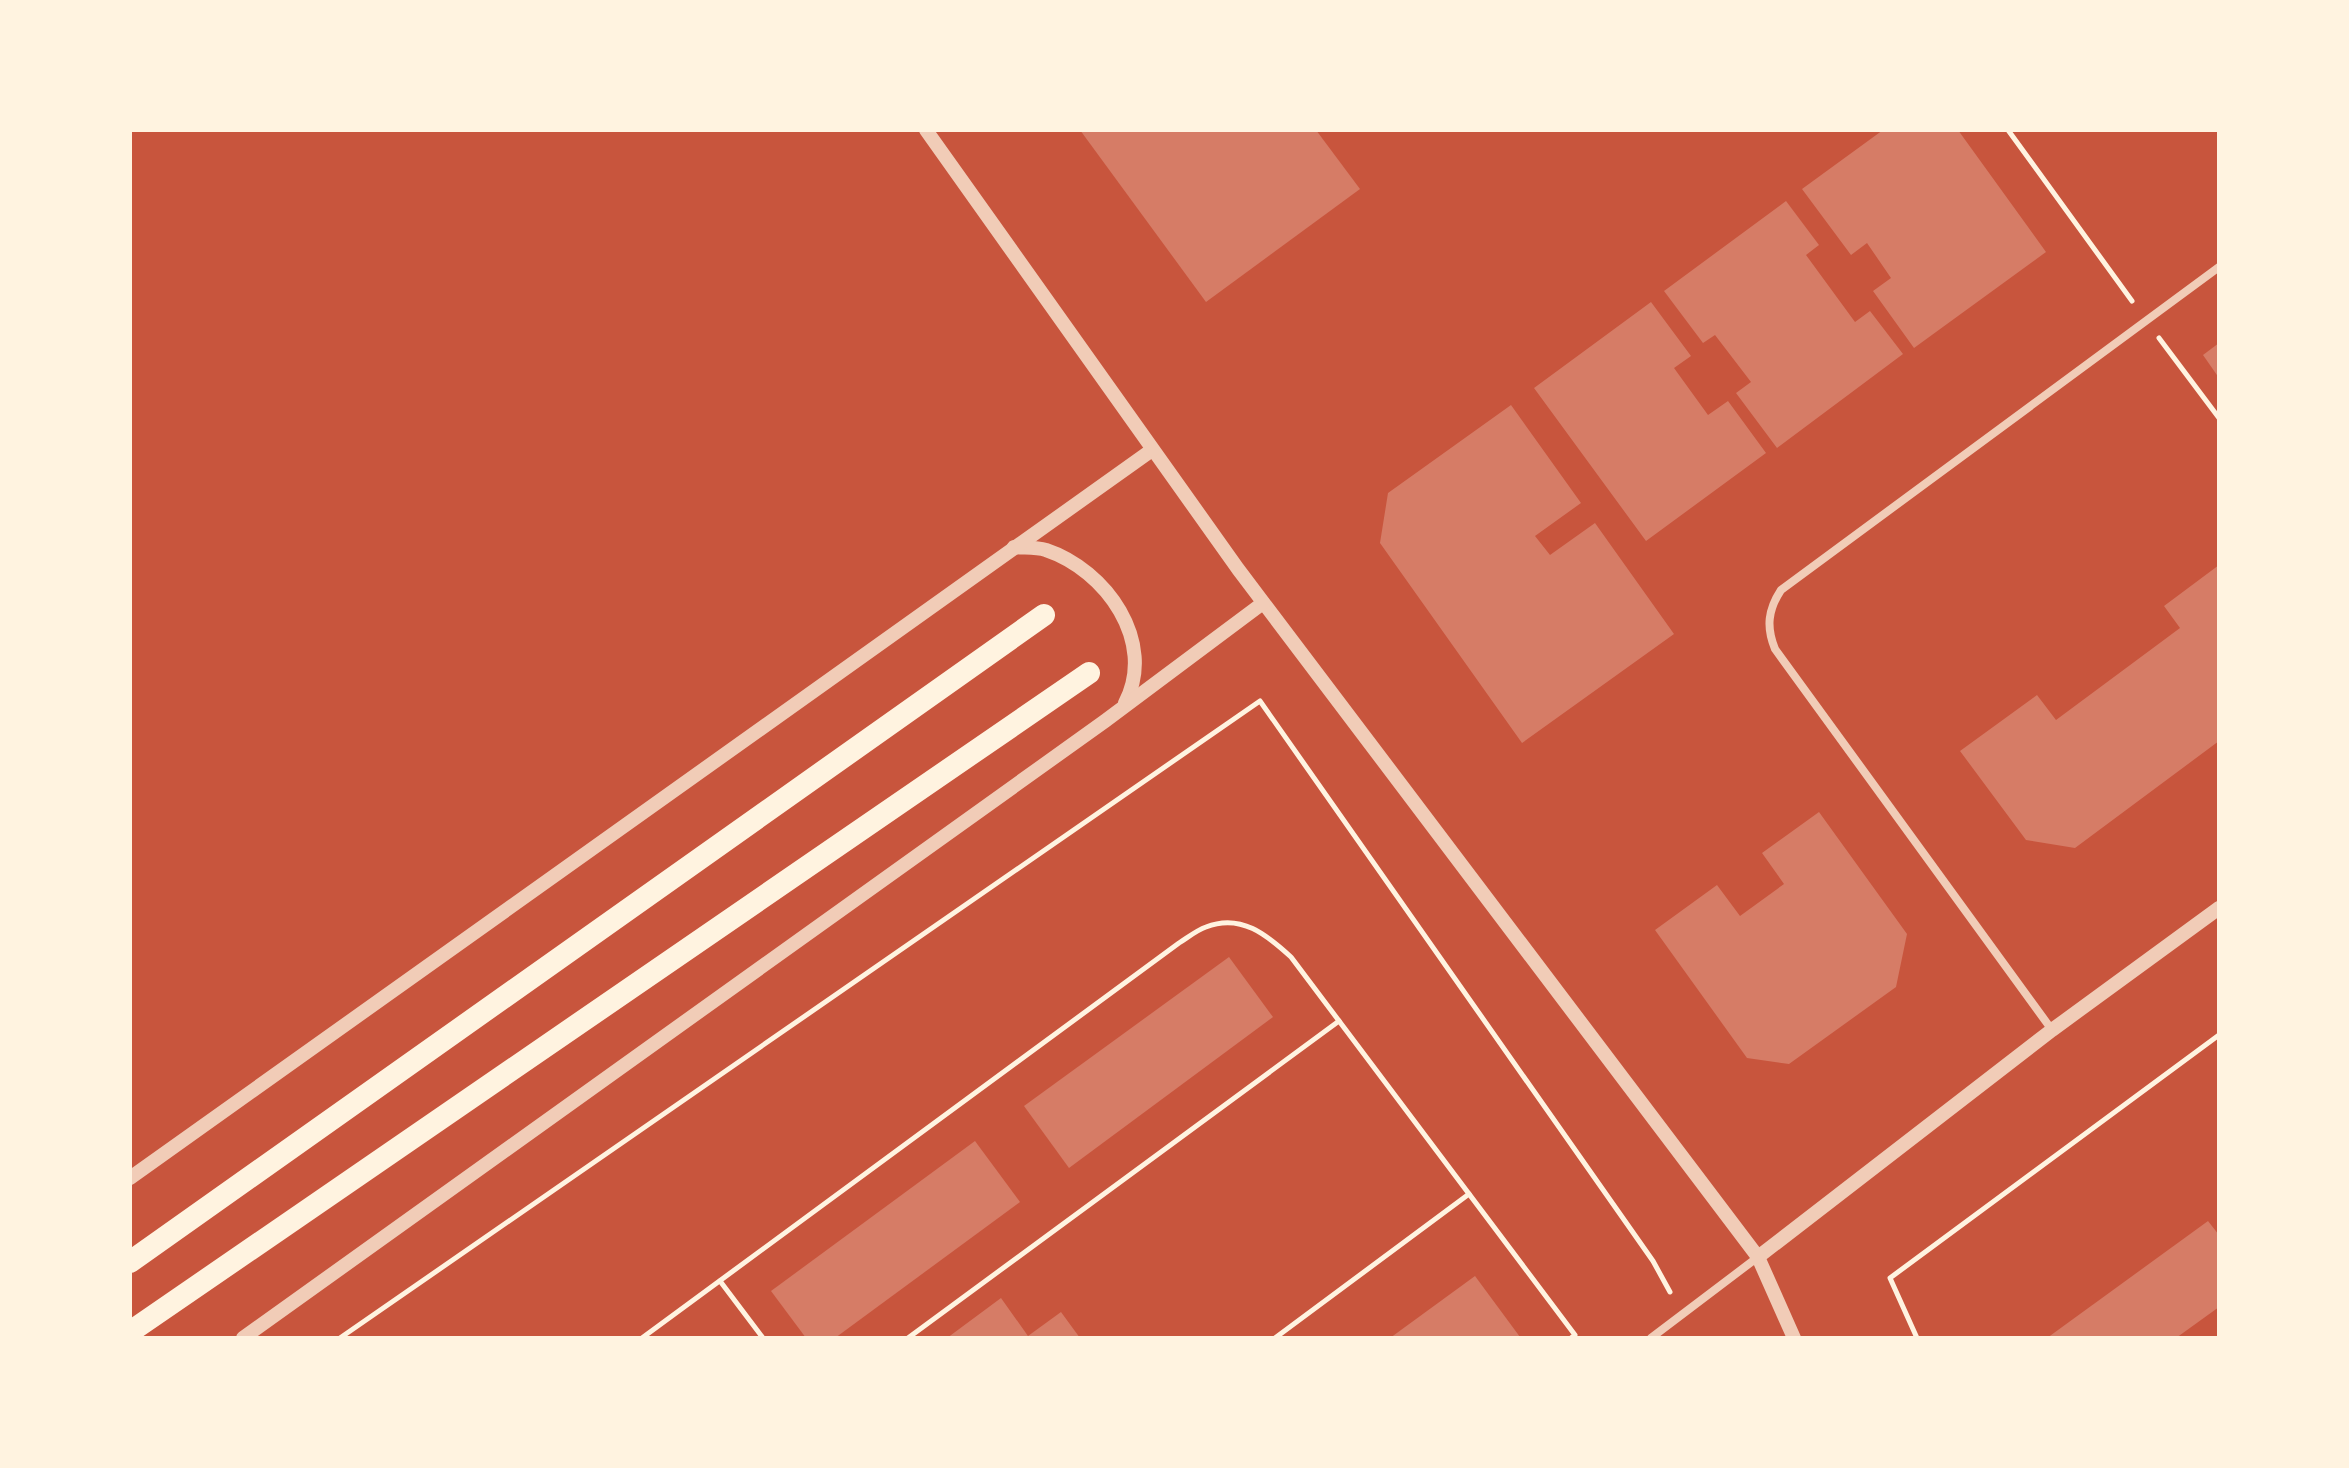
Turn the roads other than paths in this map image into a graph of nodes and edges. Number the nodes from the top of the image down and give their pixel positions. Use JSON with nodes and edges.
{"nodes":[{"id":1,"x":926,"y":130,"type":"edge"},
{"id":2,"x":2219,"y":267,"type":"edge"},
{"id":3,"x":1152,"y":450,"type":"junction"},
{"id":4,"x":1014,"y":547,"type":"junction"},
{"id":5,"x":1263,"y":603,"type":"junction"},
{"id":6,"x":1044,"y":615,"type":"dead end"},
{"id":7,"x":1089,"y":673,"type":"dead end"},
{"id":8,"x":1123,"y":707,"type":"junction"},
{"id":9,"x":2219,"y":908,"type":"edge"},
{"id":10,"x":2052,"y":1030,"type":"junction"},
{"id":11,"x":130,"y":1178,"type":"edge"},
{"id":12,"x":1758,"y":1257,"type":"junction"},
{"id":13,"x":130,"y":1262,"type":"edge"},
{"id":14,"x":130,"y":1332,"type":"edge"},
{"id":15,"x":243,"y":1338,"type":"edge"},
{"id":16,"x":1651,"y":1338,"type":"edge"},
{"id":17,"x":1794,"y":1338,"type":"edge"}],
"edges":[{"from":1,"to":3,"type":"street"},
{"from":2,"to":10,"type":"street"},
{"from":3,"to":4,"type":"street"},
{"from":3,"to":5,"type":"street"},
{"from":4,"to":8,"type":"street"},
{"from":4,"to":11,"type":"street"},
{"from":5,"to":8,"type":"street"},
{"from":5,"to":12,"type":"street"},
{"from":6,"to":13,"type":"highway"},
{"from":7,"to":14,"type":"highway"},
{"from":8,"to":15,"type":"street"},
{"from":9,"to":10,"type":"street"},
{"from":10,"to":12,"type":"street"},
{"from":12,"to":16,"type":"street"},
{"from":12,"to":17,"type":"street"}]}
